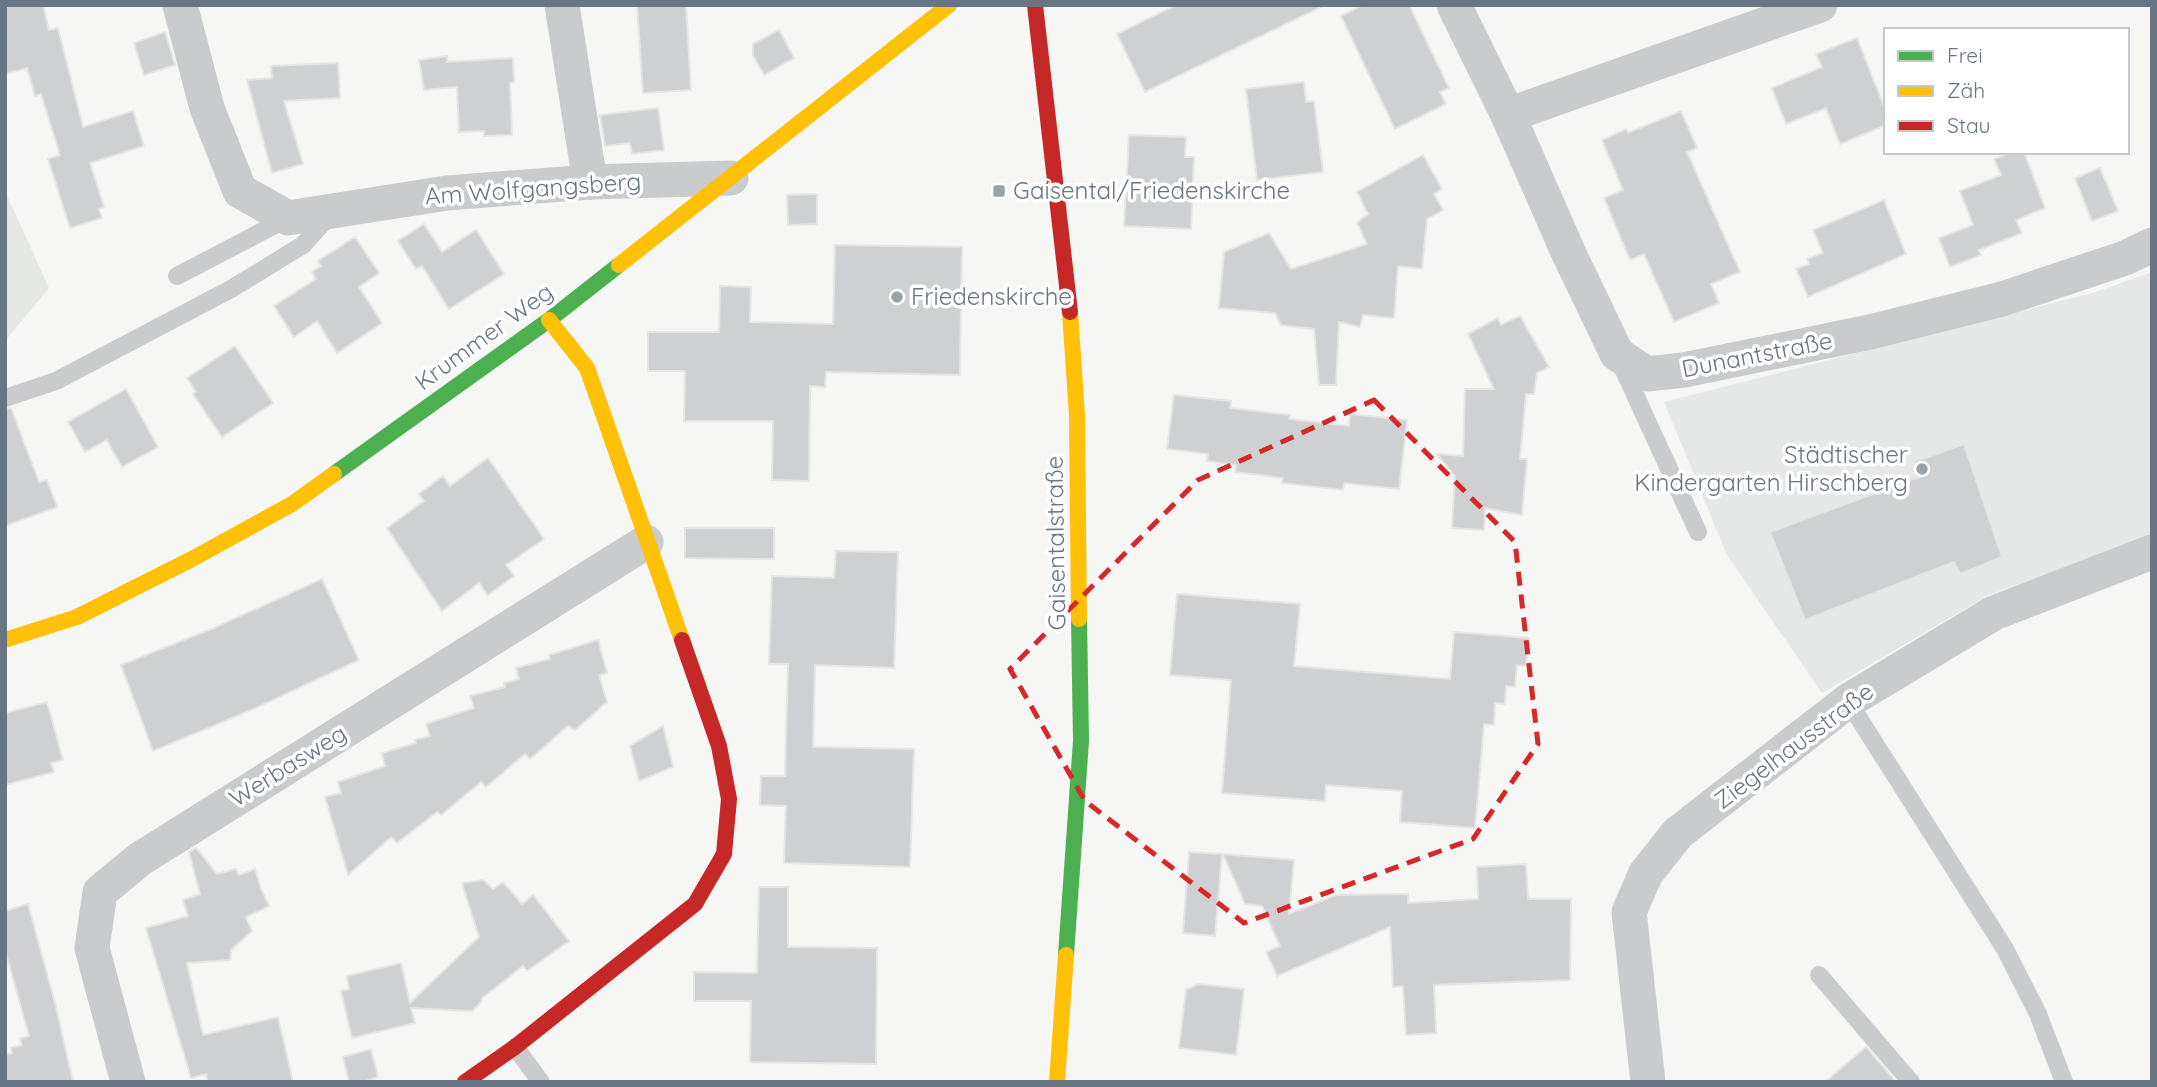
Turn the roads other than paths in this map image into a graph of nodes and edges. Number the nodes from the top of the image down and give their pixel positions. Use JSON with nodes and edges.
{"nodes":[{"id":1,"x":180,"y":5,"type":"edge"},
{"id":2,"x":562,"y":5,"type":"edge"},
{"id":3,"x":949,"y":5,"type":"edge"},
{"id":4,"x":1035,"y":5,"type":"edge"},
{"id":5,"x":1454,"y":5,"type":"edge"},
{"id":6,"x":1820,"y":5,"type":"edge"},
{"id":7,"x":1508,"y":115,"type":"junction"},
{"id":8,"x":731,"y":178,"type":"junction"},
{"id":9,"x":590,"y":182,"type":"junction"},
{"id":10,"x":335,"y":210,"type":"junction"},
{"id":11,"x":288,"y":218,"type":"junction"},
{"id":12,"x":2152,"y":245,"type":"edge"},
{"id":13,"x":177,"y":276,"type":"dead end"},
{"id":14,"x":549,"y":320,"type":"junction"},
{"id":15,"x":1617,"y":354,"type":"junction"},
{"id":16,"x":5,"y":398,"type":"edge"},
{"id":17,"x":1698,"y":532,"type":"dead end"},
{"id":18,"x":646,"y":542,"type":"junction"},
{"id":19,"x":2152,"y":552,"type":"edge"},
{"id":20,"x":5,"y":640,"type":"edge"},
{"id":21,"x":1848,"y":701,"type":"junction"},
{"id":22,"x":1819,"y":975,"type":"dead end"},
{"id":23,"x":515,"y":1047,"type":"junction"},
{"id":24,"x":128,"y":1082,"type":"edge"},
{"id":25,"x":465,"y":1082,"type":"edge"},
{"id":26,"x":541,"y":1082,"type":"edge"},
{"id":27,"x":1057,"y":1082,"type":"edge"},
{"id":28,"x":1648,"y":1082,"type":"edge"},
{"id":29,"x":1911,"y":1082,"type":"edge"},
{"id":30,"x":2064,"y":1082,"type":"edge"}],
"edges":[{"from":1,"to":11,"type":"street"},
{"from":2,"to":9,"type":"street"},
{"from":3,"to":8,"type":"street","name":"Krummer Weg"},
{"from":4,"to":27,"type":"street","name":"Gaisentalstraße"},
{"from":5,"to":7,"type":"street"},
{"from":6,"to":7,"type":"street"},
{"from":7,"to":15,"type":"street"},
{"from":8,"to":9,"type":"street","name":"Am Wolfgangsberg"},
{"from":8,"to":14,"type":"street","name":"Krummer Weg"},
{"from":9,"to":10,"type":"street","name":"Am Wolfgangsberg"},
{"from":10,"to":11,"type":"street","name":"Am Wolfgangsberg"},
{"from":10,"to":16,"type":"lane"},
{"from":11,"to":13,"type":"lane"},
{"from":12,"to":15,"type":"street","name":"Dunantstraße"},
{"from":14,"to":18,"type":"street"},
{"from":14,"to":20,"type":"street","name":"Krummer Weg"},
{"from":15,"to":17,"type":"lane"},
{"from":18,"to":23,"type":"street"},
{"from":18,"to":24,"type":"street","name":"Werbasweg"},
{"from":19,"to":21,"type":"street","name":"Ziegelhausstraße"},
{"from":21,"to":28,"type":"street","name":"Ziegelhausstraße"},
{"from":21,"to":30,"type":"lane"},
{"from":22,"to":29,"type":"lane"},
{"from":23,"to":25,"type":"street"},
{"from":23,"to":26,"type":"lane"}]}
